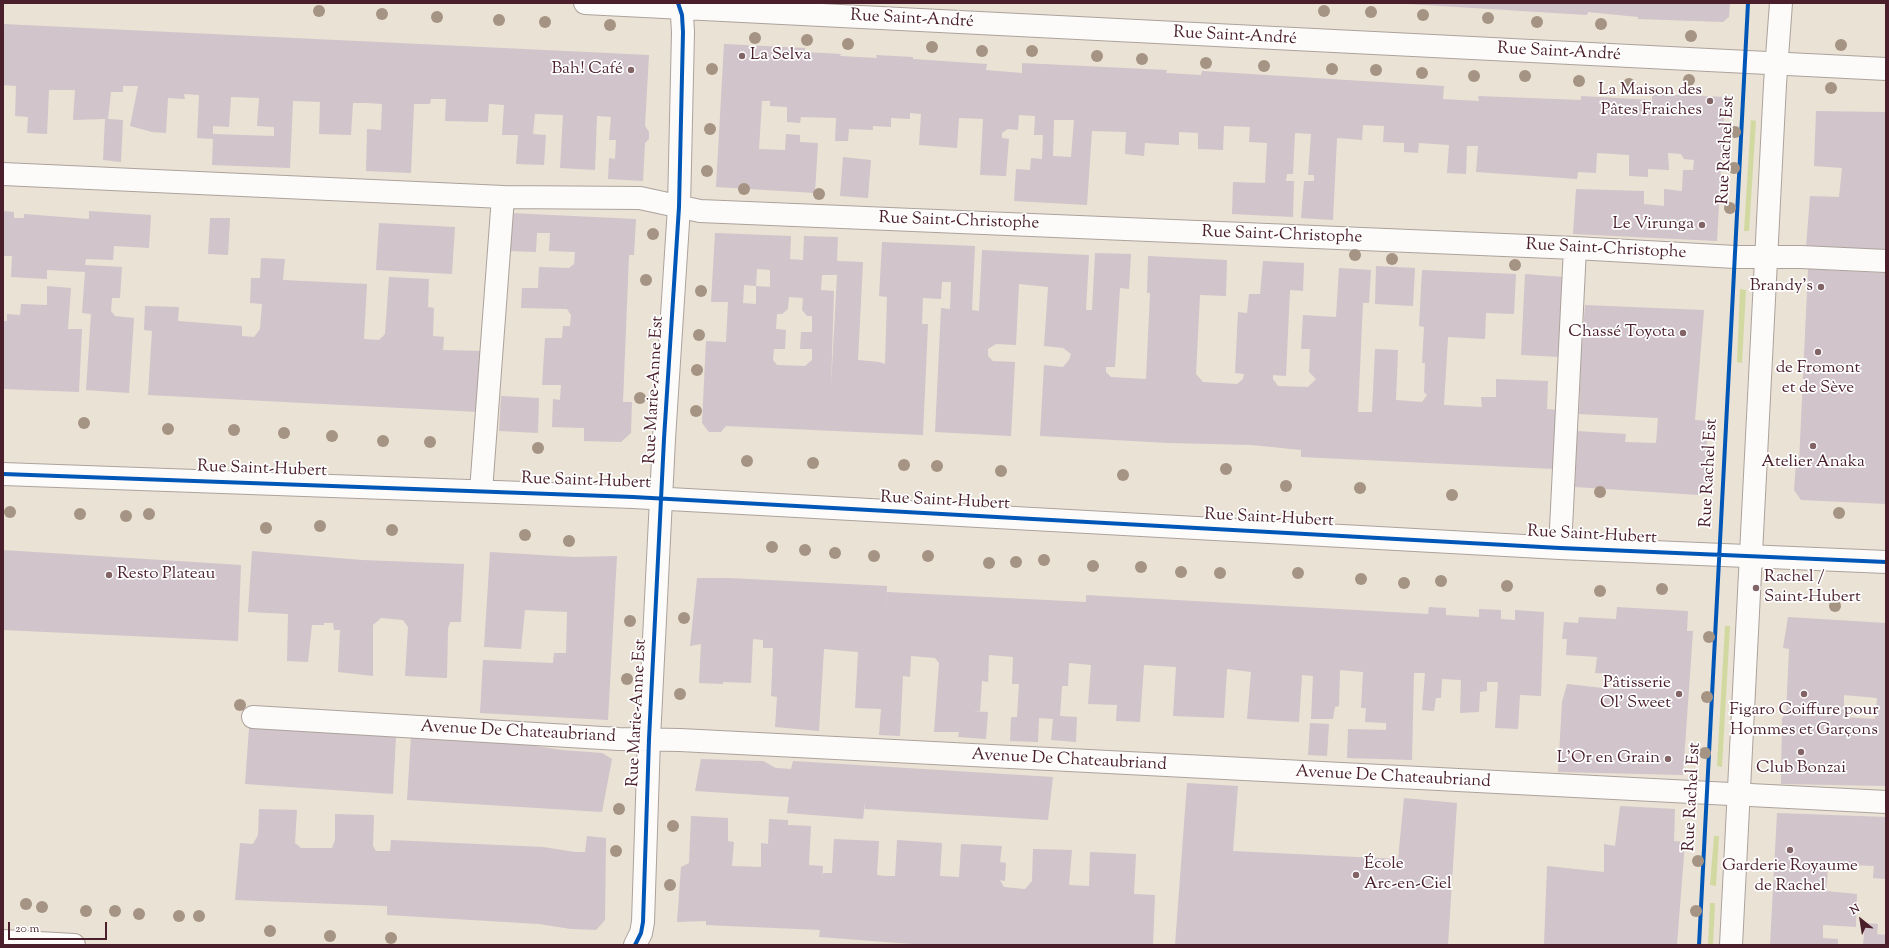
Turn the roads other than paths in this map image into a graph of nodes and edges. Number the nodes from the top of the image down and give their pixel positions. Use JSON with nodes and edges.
{"nodes":[{"id":1,"x":585,"y":3,"type":"edge"},
{"id":2,"x":1781,"y":3,"type":"edge"},
{"id":3,"x":679,"y":6,"type":"edge"},
{"id":4,"x":1776,"y":64,"type":"junction"},
{"id":5,"x":1886,"y":69,"type":"edge"},
{"id":6,"x":3,"y":174,"type":"edge"},
{"id":7,"x":503,"y":197,"type":"junction"},
{"id":8,"x":679,"y":207,"type":"junction"},
{"id":9,"x":1575,"y":248,"type":"junction"},
{"id":10,"x":1766,"y":257,"type":"junction"},
{"id":11,"x":1886,"y":261,"type":"edge"},
{"id":12,"x":3,"y":474,"type":"edge"},
{"id":13,"x":481,"y":491,"type":"junction"},
{"id":14,"x":661,"y":498,"type":"junction"},
{"id":15,"x":1560,"y":548,"type":"junction"},
{"id":16,"x":1751,"y":556,"type":"junction"},
{"id":17,"x":1886,"y":562,"type":"edge"},
{"id":18,"x":252,"y":717,"type":"dead end"},
{"id":19,"x":649,"y":739,"type":"junction"},
{"id":20,"x":1739,"y":794,"type":"junction"},
{"id":21,"x":1886,"y":802,"type":"edge"},
{"id":22,"x":3,"y":941,"type":"edge"},
{"id":23,"x":74,"y":945,"type":"edge"},
{"id":24,"x":635,"y":945,"type":"edge"},
{"id":25,"x":1731,"y":945,"type":"edge"}],
"edges":[{"from":1,"to":3,"type":"street","name":"Rue Saint-André"},
{"from":2,"to":4,"type":"street"},
{"from":3,"to":4,"type":"street","name":"Rue Saint-André"},
{"from":3,"to":8,"type":"street","name":"Rue Marie-Anne Est"},
{"from":4,"to":5,"type":"street","name":"Rue Saint-André"},
{"from":4,"to":10,"type":"street"},
{"from":6,"to":7,"type":"street","name":"Rue Saint-Christophe"},
{"from":7,"to":8,"type":"street","name":"Rue Saint-Christophe"},
{"from":7,"to":13,"type":"street"},
{"from":8,"to":9,"type":"street","name":"Rue Saint-Christophe"},
{"from":8,"to":14,"type":"street","name":"Rue Marie-Anne Est"},
{"from":9,"to":10,"type":"street","name":"Rue Saint-Christophe"},
{"from":9,"to":15,"type":"street"},
{"from":10,"to":11,"type":"street","name":"Rue Saint-Christophe"},
{"from":10,"to":16,"type":"street"},
{"from":12,"to":13,"type":"street","name":"Rue Saint-Hubert"},
{"from":13,"to":14,"type":"street","name":"Rue Saint-Hubert"},
{"from":14,"to":15,"type":"street","name":"Rue Saint-Hubert"},
{"from":14,"to":19,"type":"street","name":"Rue Marie-Anne Est"},
{"from":15,"to":16,"type":"street","name":"Rue Saint-Hubert"},
{"from":16,"to":17,"type":"street","name":"Rue Saint-Hubert"},
{"from":16,"to":20,"type":"street"},
{"from":18,"to":19,"type":"street","name":"Avenue De Chateaubriand"},
{"from":19,"to":20,"type":"street","name":"Avenue De Chateaubriand"},
{"from":19,"to":24,"type":"street","name":"Rue Marie-Anne Est"},
{"from":20,"to":21,"type":"street","name":"Avenue De Chateaubriand"},
{"from":20,"to":25,"type":"street"},
{"from":22,"to":23,"type":"street"}]}
